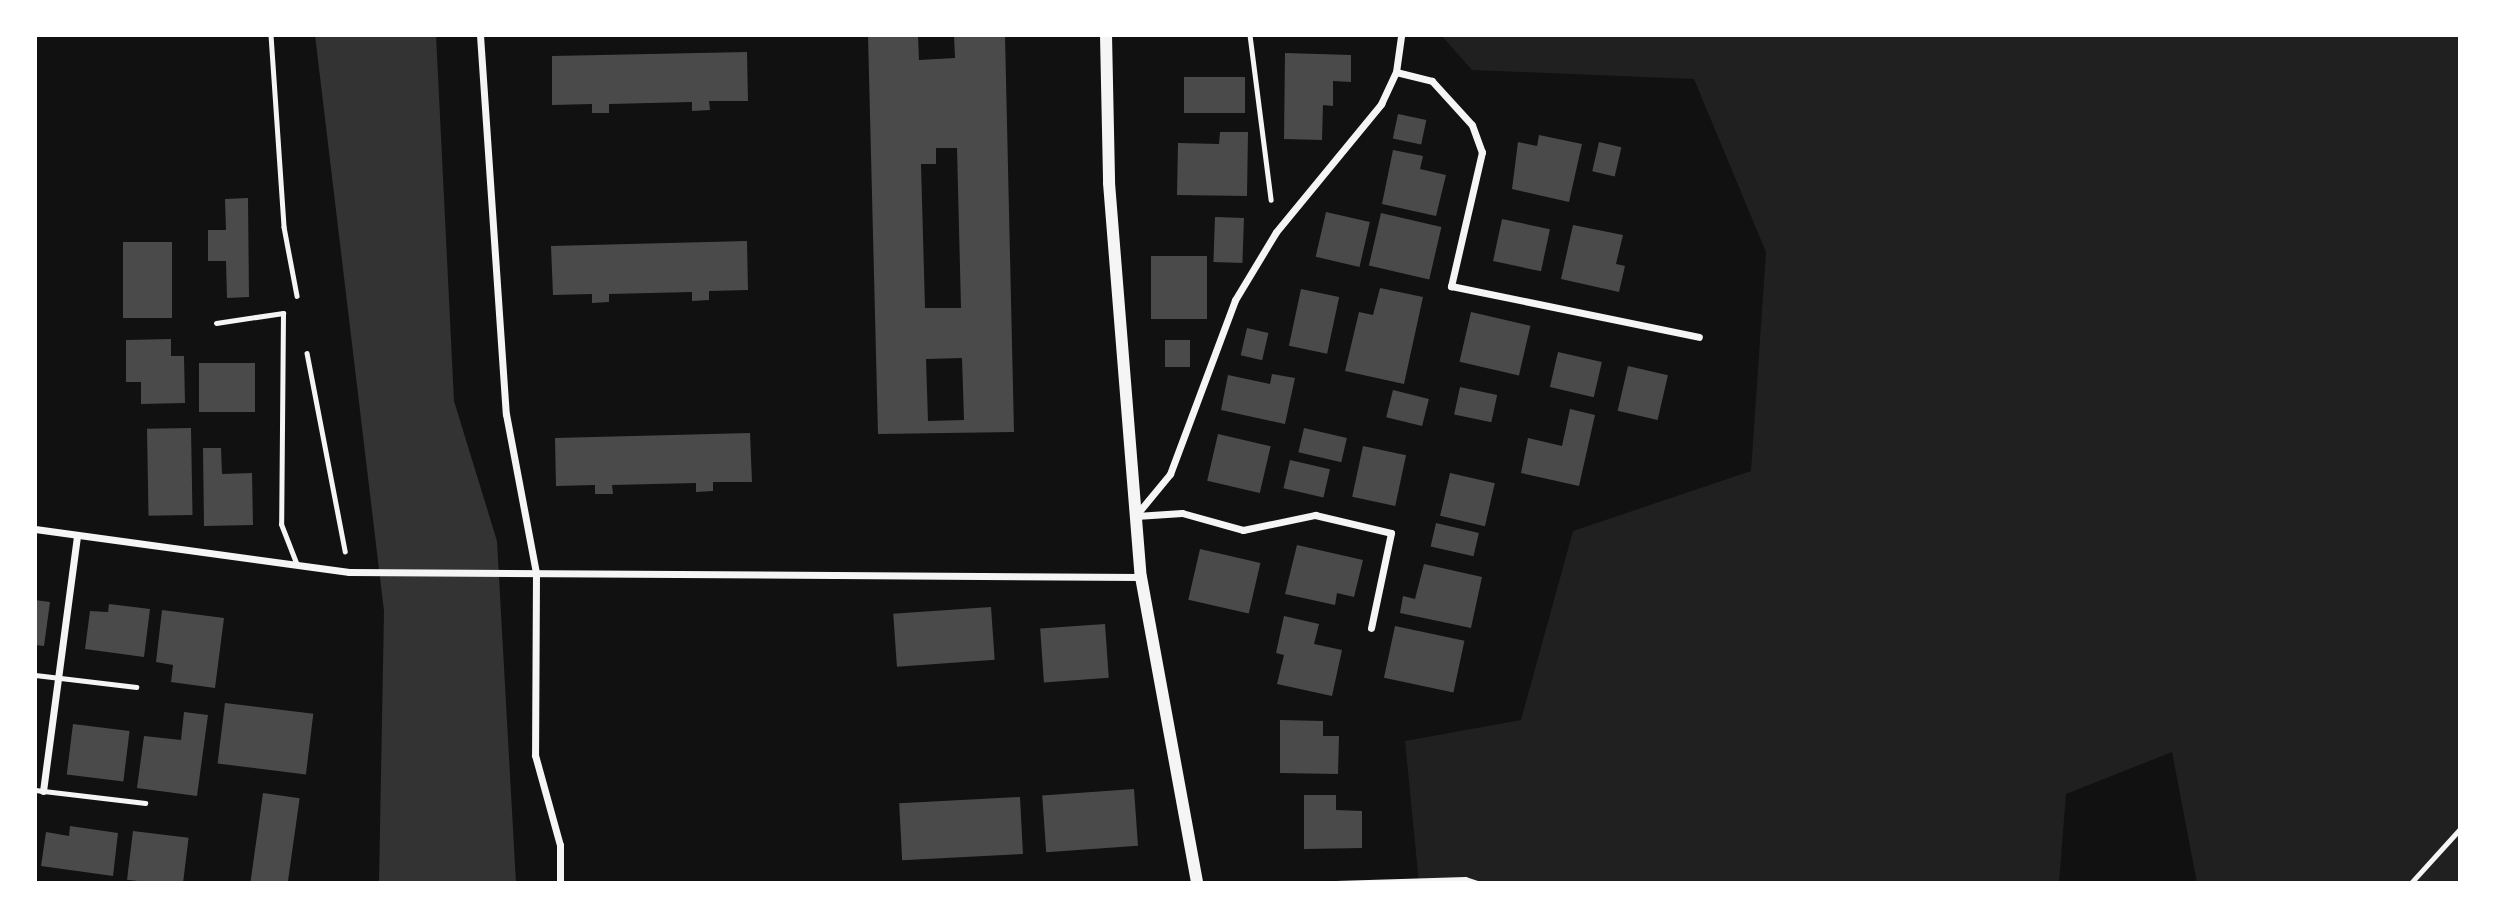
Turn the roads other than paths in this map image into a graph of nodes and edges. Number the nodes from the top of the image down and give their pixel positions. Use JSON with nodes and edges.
{"nodes":[{"id":1,"x":480,"y":35,"type":"edge"},
{"id":2,"x":1106,"y":35,"type":"edge"},
{"id":3,"x":1401,"y":35,"type":"edge"},
{"id":4,"x":1396,"y":72,"type":"junction"},
{"id":5,"x":216,"y":323,"type":"dead end"},
{"id":6,"x":1699,"y":337,"type":"dead end"},
{"id":7,"x":1136,"y":516,"type":"junction"},
{"id":8,"x":35,"y":529,"type":"edge"},
{"id":9,"x":77,"y":535,"type":"junction"},
{"id":10,"x":297,"y":565,"type":"junction"},
{"id":11,"x":536,"y":573,"type":"junction"},
{"id":12,"x":1141,"y":577,"type":"junction"},
{"id":13,"x":1371,"y":628,"type":"dead end"},
{"id":14,"x":35,"y":675,"type":"edge"},
{"id":15,"x":58,"y":678,"type":"junction"},
{"id":16,"x":136,"y":687,"type":"dead end"},
{"id":17,"x":39,"y":790,"type":"edge"},
{"id":18,"x":145,"y":803,"type":"dead end"},
{"id":19,"x":560,"y":883,"type":"edge"},
{"id":20,"x":1197,"y":883,"type":"edge"}],
"edges":[{"from":1,"to":11,"type":"street"},
{"from":2,"to":7,"type":"street"},
{"from":3,"to":4,"type":"street"},
{"from":4,"to":6,"type":"street"},
{"from":4,"to":7,"type":"street"},
{"from":5,"to":10,"type":"lane"},
{"from":7,"to":12,"type":"street"},
{"from":7,"to":13,"type":"street"},
{"from":8,"to":9,"type":"street"},
{"from":9,"to":10,"type":"street"},
{"from":9,"to":15,"type":"street"},
{"from":10,"to":11,"type":"street"},
{"from":11,"to":12,"type":"street"},
{"from":11,"to":19,"type":"street"},
{"from":12,"to":20,"type":"street"},
{"from":14,"to":15,"type":"lane"},
{"from":15,"to":16,"type":"lane"},
{"from":15,"to":17,"type":"street"},
{"from":17,"to":18,"type":"lane"}]}
